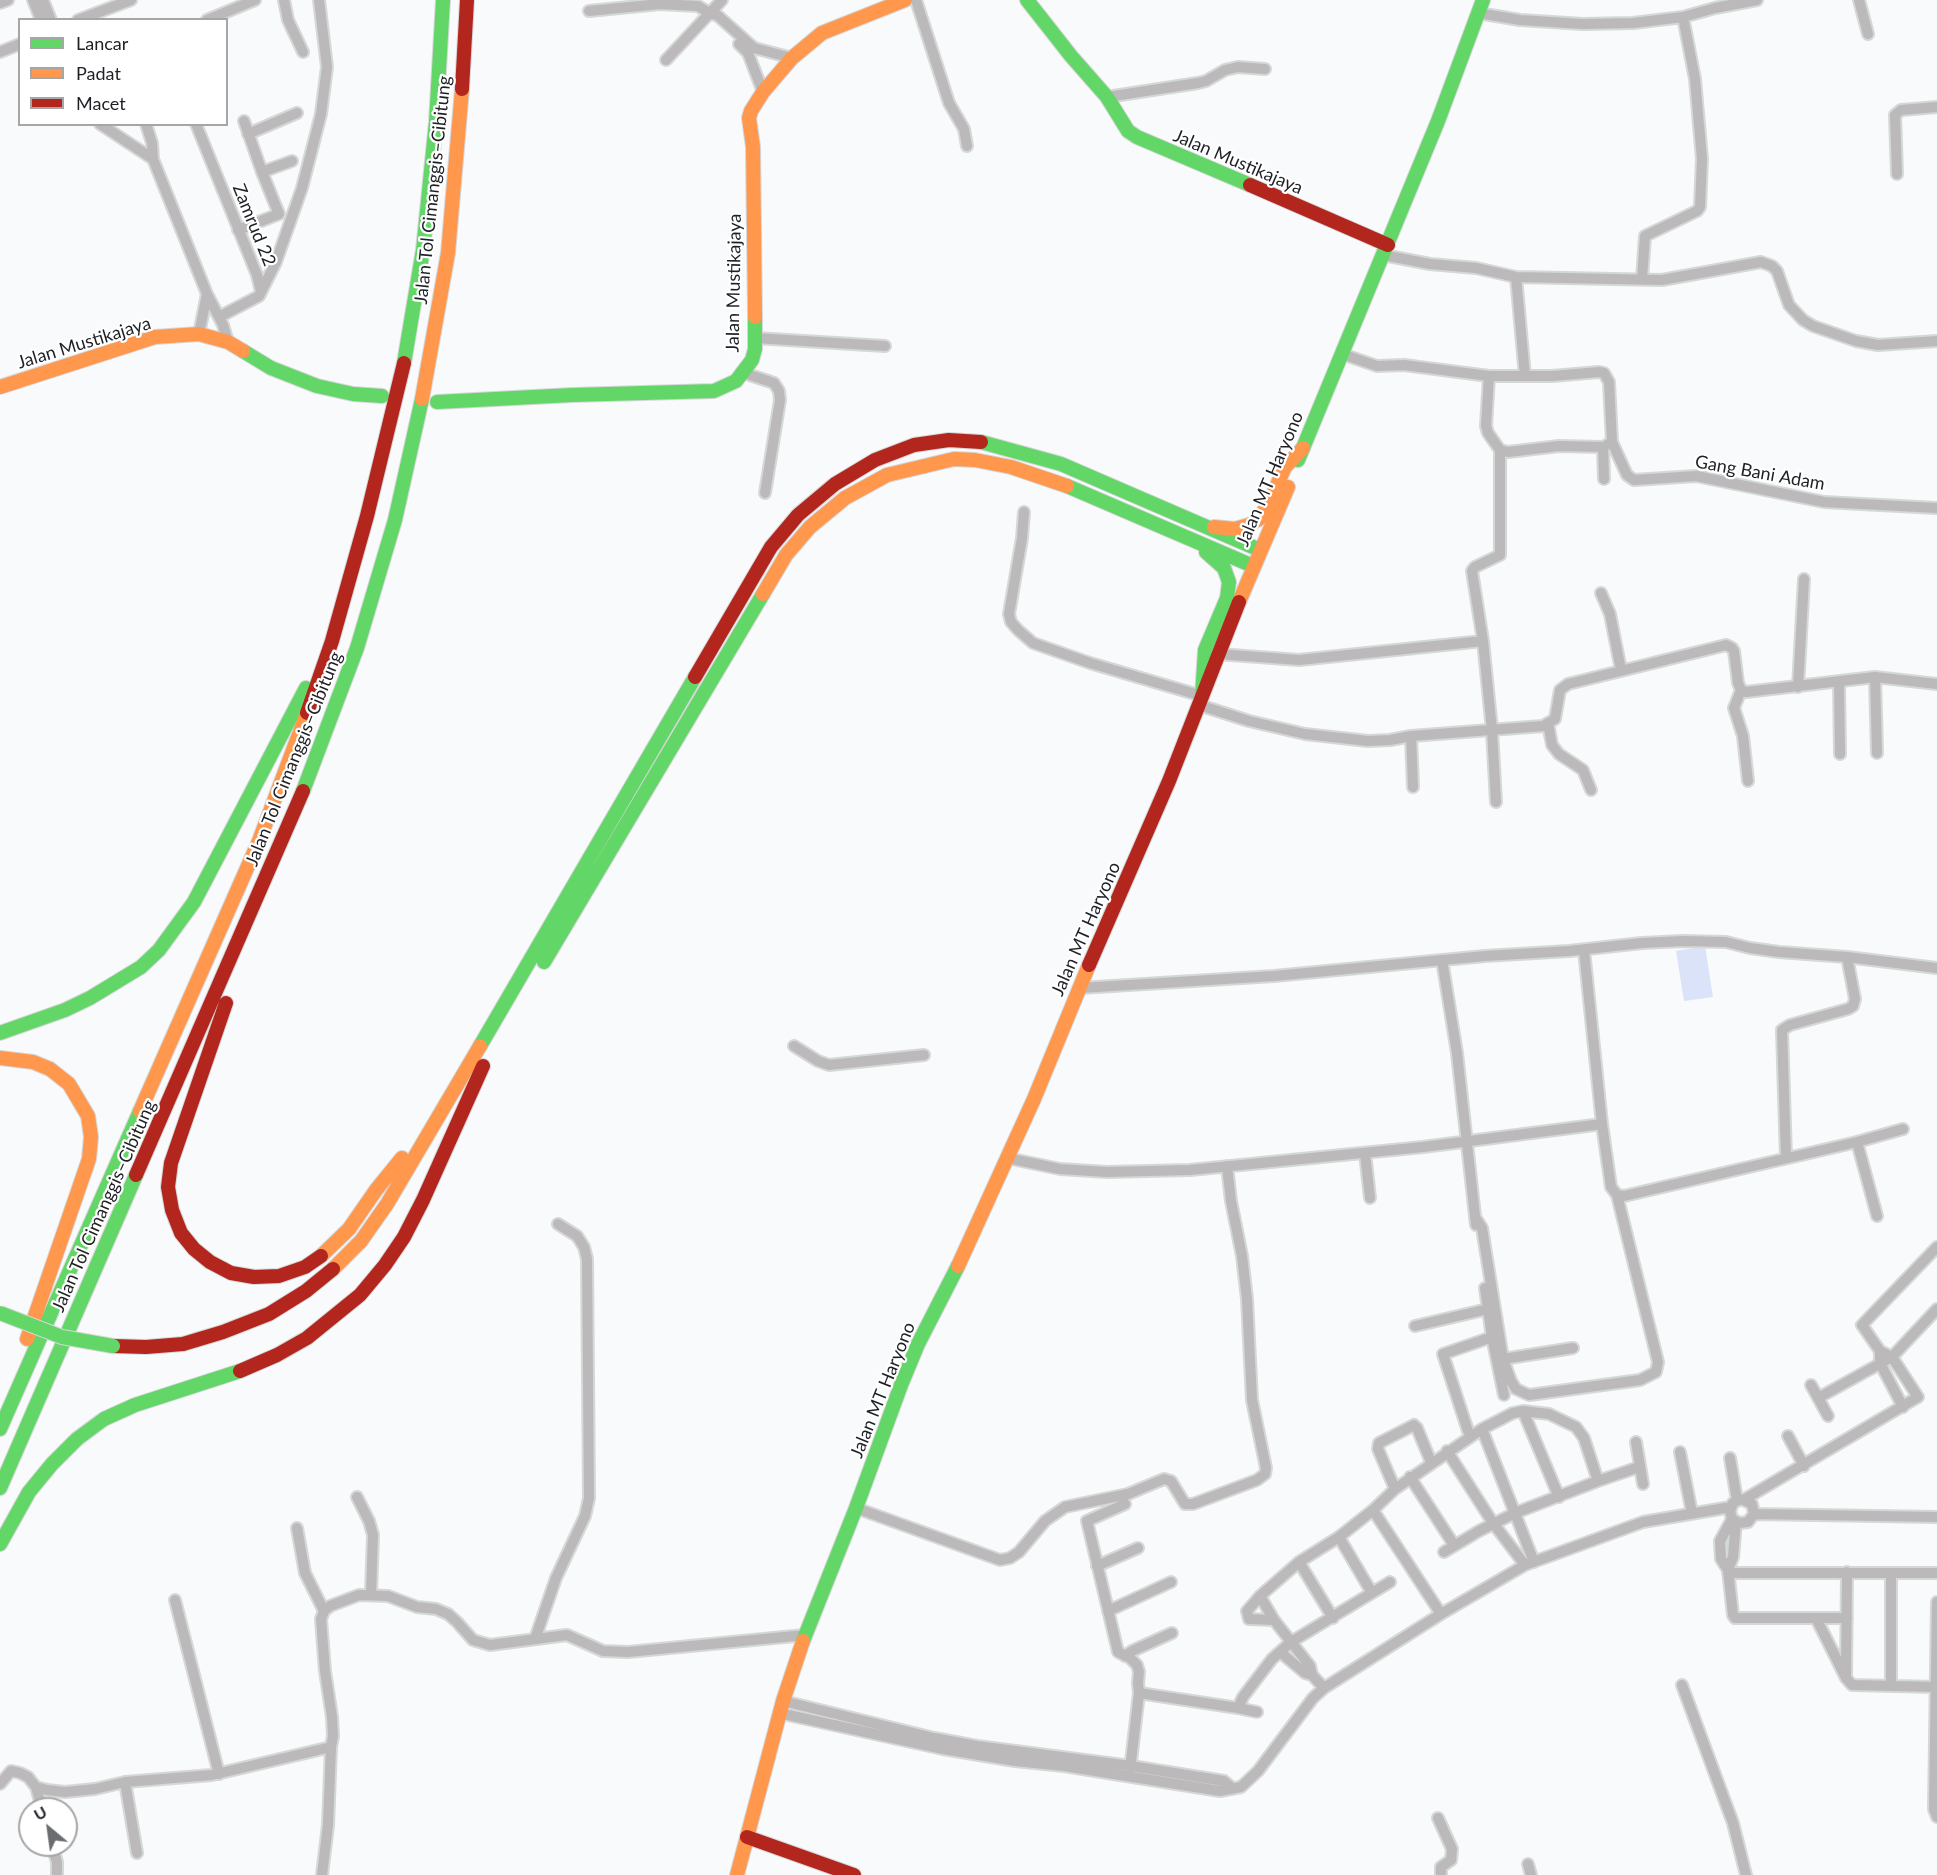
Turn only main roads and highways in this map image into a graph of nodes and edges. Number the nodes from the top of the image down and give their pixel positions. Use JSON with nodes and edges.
{"nodes":[{"id":1,"x":443,"y":0,"type":"edge"},
{"id":2,"x":467,"y":0,"type":"edge"},
{"id":3,"x":905,"y":0,"type":"edge"},
{"id":4,"x":1027,"y":0,"type":"edge"},
{"id":5,"x":1480,"y":6,"type":"edge"},
{"id":6,"x":1385,"y":250,"type":"junction"},
{"id":7,"x":0,"y":387,"type":"edge"},
{"id":8,"x":382,"y":396,"type":"dead end"},
{"id":9,"x":437,"y":402,"type":"dead end"},
{"id":10,"x":1303,"y":448,"type":"junction"},
{"id":11,"x":1196,"y":524,"type":"junction"},
{"id":12,"x":1191,"y":541,"type":"junction"},
{"id":13,"x":1260,"y":550,"type":"junction"},
{"id":14,"x":1253,"y":566,"type":"junction"},
{"id":15,"x":332,"y":641,"type":"junction"},
{"id":16,"x":1200,"y":701,"type":"junction"},
{"id":17,"x":280,"y":846,"type":"junction"},
{"id":18,"x":0,"y":1033,"type":"edge"},
{"id":19,"x":0,"y":1058,"type":"edge"},
{"id":20,"x":483,"y":1066,"type":"junction"},
{"id":21,"x":445,"y":1106,"type":"junction"},
{"id":22,"x":0,"y":1313,"type":"edge"},
{"id":23,"x":9,"y":1331,"type":"edge"},
{"id":24,"x":111,"y":1352,"type":"junction"},
{"id":25,"x":74,"y":1353,"type":"dead end"},
{"id":26,"x":92,"y":1356,"type":"dead end"},
{"id":27,"x":0,"y":1423,"type":"edge"},
{"id":28,"x":0,"y":1429,"type":"edge"},
{"id":29,"x":0,"y":1488,"type":"edge"},
{"id":30,"x":0,"y":1544,"type":"edge"},
{"id":31,"x":747,"y":1837,"type":"junction"},
{"id":32,"x":737,"y":1875,"type":"edge"},
{"id":33,"x":854,"y":1875,"type":"edge"}],
"edges":[{"from":1,"to":15,"type":"main road","name":"Jalan Tol Cimanggis–Cibitung"},
{"from":2,"to":17,"type":"main road","name":"Jalan Tol Cimanggis–Cibitung"},
{"from":3,"to":9,"type":"main road","name":"Jalan Mustikajaya"},
{"from":4,"to":6,"type":"main road","name":"Jalan Mustikajaya"},
{"from":5,"to":6,"type":"main road","name":"Jalan MT Haryono"},
{"from":6,"to":10,"type":"main road","name":"Jalan MT Haryono"},
{"from":7,"to":8,"type":"main road","name":"Jalan Mustikajaya"},
{"from":10,"to":11,"type":"main road"},
{"from":10,"to":13,"type":"main road","name":"Jalan MT Haryono"},
{"from":11,"to":13,"type":"main road"},
{"from":11,"to":21,"type":"main road"},
{"from":12,"to":14,"type":"main road"},
{"from":12,"to":16,"type":"main road"},
{"from":12,"to":20,"type":"main road"},
{"from":13,"to":14,"type":"main road","name":"Jalan MT Haryono"},
{"from":14,"to":16,"type":"main road","name":"Jalan MT Haryono"},
{"from":15,"to":18,"type":"main road"},
{"from":15,"to":28,"type":"main road","name":"Jalan Tol Cimanggis–Cibitung"},
{"from":16,"to":31,"type":"main road","name":"Jalan MT Haryono"},
{"from":17,"to":21,"type":"main road"},
{"from":17,"to":29,"type":"main road","name":"Jalan Tol Cimanggis–Cibitung"},
{"from":19,"to":27,"type":"main road"},
{"from":20,"to":24,"type":"main road"},
{"from":20,"to":30,"type":"main road"},
{"from":21,"to":24,"type":"main road"},
{"from":22,"to":24,"type":"main road","bridge":true},
{"from":23,"to":25,"type":"main road"},
{"from":24,"to":26,"type":"main road"},
{"from":31,"to":32,"type":"main road","name":"Jalan MT Haryono"},
{"from":31,"to":33,"type":"main road"}]}
